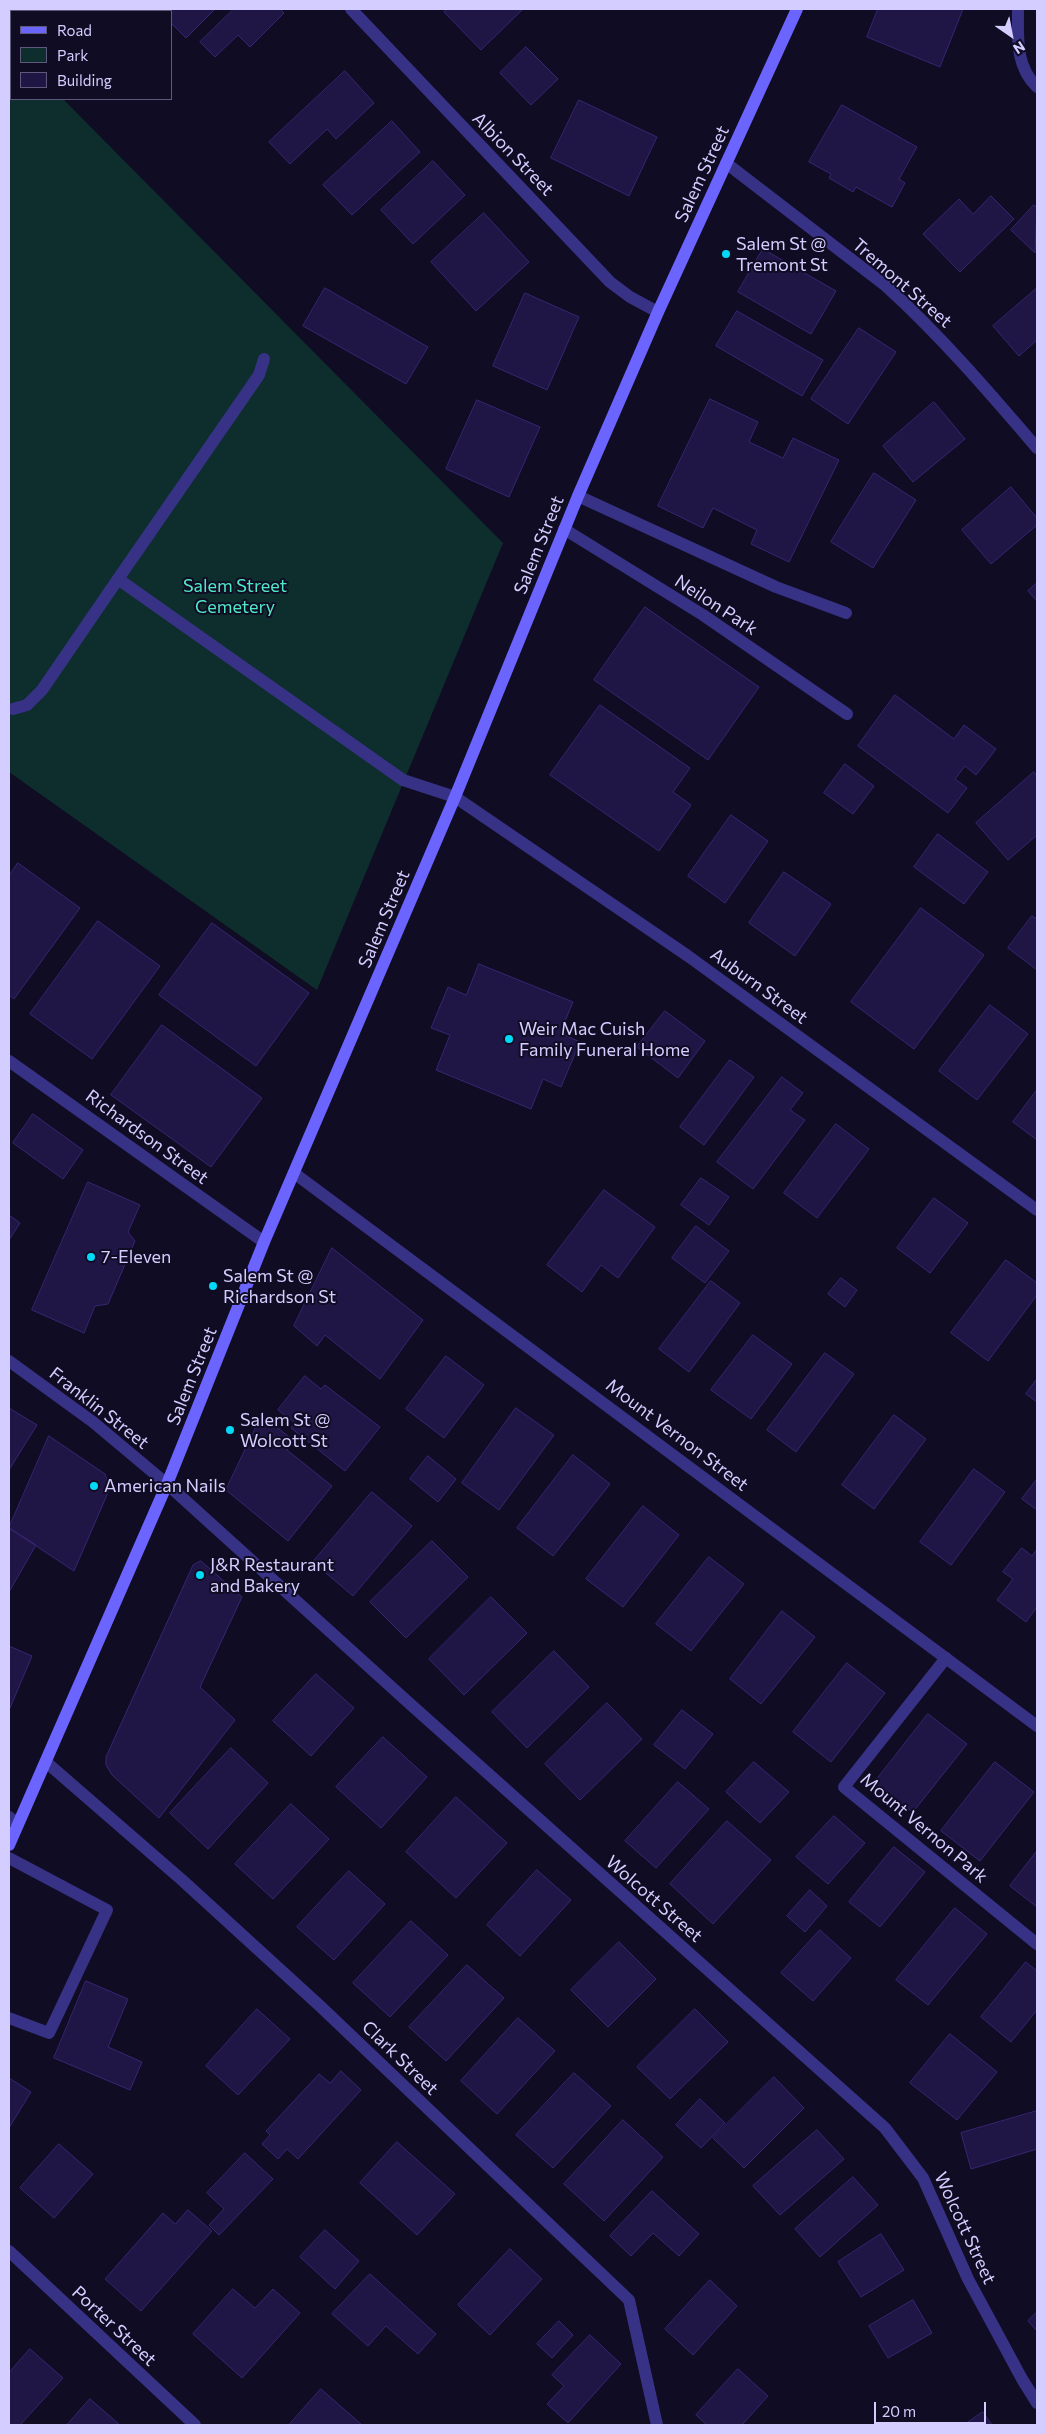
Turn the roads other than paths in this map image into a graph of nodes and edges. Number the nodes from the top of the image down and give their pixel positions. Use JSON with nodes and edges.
{"nodes":[{"id":1,"x":351,"y":9,"type":"edge"},
{"id":2,"x":797,"y":9,"type":"edge"},
{"id":3,"x":1018,"y":9,"type":"edge"},
{"id":4,"x":1037,"y":87,"type":"edge"},
{"id":5,"x":726,"y":163,"type":"junction"},
{"id":6,"x":658,"y":312,"type":"junction"},
{"id":7,"x":264,"y":359,"type":"dead end"},
{"id":8,"x":1037,"y":448,"type":"edge"},
{"id":9,"x":578,"y":496,"type":"junction"},
{"id":10,"x":564,"y":529,"type":"junction"},
{"id":11,"x":118,"y":579,"type":"junction"},
{"id":12,"x":846,"y":613,"type":"dead end"},
{"id":13,"x":13,"y":709,"type":"dead end"},
{"id":14,"x":846,"y":714,"type":"dead end"},
{"id":15,"x":455,"y":797,"type":"junction"},
{"id":16,"x":9,"y":1061,"type":"edge"},
{"id":17,"x":294,"y":1173,"type":"junction"},
{"id":18,"x":1037,"y":1210,"type":"edge"},
{"id":19,"x":264,"y":1242,"type":"junction"},
{"id":20,"x":9,"y":1361,"type":"edge"},
{"id":21,"x":167,"y":1484,"type":"junction"},
{"id":22,"x":946,"y":1658,"type":"junction"},
{"id":23,"x":1037,"y":1726,"type":"edge"},
{"id":24,"x":46,"y":1762,"type":"junction"},
{"id":25,"x":13,"y":1821,"type":"edge"},
{"id":26,"x":9,"y":1845,"type":"edge"},
{"id":27,"x":9,"y":1858,"type":"edge"},
{"id":28,"x":1037,"y":1944,"type":"edge"},
{"id":29,"x":9,"y":2018,"type":"edge"},
{"id":30,"x":9,"y":2252,"type":"edge"},
{"id":31,"x":1037,"y":2403,"type":"edge"},
{"id":32,"x":195,"y":2425,"type":"edge"},
{"id":33,"x":657,"y":2425,"type":"edge"}],
"edges":[{"from":1,"to":6,"type":"street","name":"Albion Street"},
{"from":2,"to":5,"type":"main road","name":"Salem Street"},
{"from":3,"to":4,"type":"street"},
{"from":5,"to":6,"type":"main road","name":"Salem Street"},
{"from":5,"to":8,"type":"street","name":"Tremont Street"},
{"from":6,"to":9,"type":"main road","name":"Salem Street"},
{"from":7,"to":11,"type":"street"},
{"from":9,"to":10,"type":"main road","name":"Salem Street"},
{"from":9,"to":12,"type":"street"},
{"from":10,"to":14,"type":"street","name":"Neilon Park"},
{"from":10,"to":15,"type":"main road","name":"Salem Street"},
{"from":11,"to":13,"type":"street"},
{"from":11,"to":15,"type":"street","name":"Auburn Street"},
{"from":15,"to":17,"type":"main road","name":"Salem Street"},
{"from":15,"to":18,"type":"street","name":"Auburn Street"},
{"from":16,"to":19,"type":"street","name":"Richardson Street"},
{"from":17,"to":19,"type":"main road","name":"Salem Street"},
{"from":17,"to":22,"type":"street","name":"Mount Vernon Street"},
{"from":19,"to":21,"type":"main road","name":"Salem Street"},
{"from":20,"to":21,"type":"street","name":"Franklin Street"},
{"from":21,"to":24,"type":"main road","name":"Salem Street"},
{"from":21,"to":31,"type":"street","name":"Wolcott Street"},
{"from":22,"to":23,"type":"street","name":"Mount Vernon Street"},
{"from":22,"to":28,"type":"street","name":"Mount Vernon Park"},
{"from":24,"to":25,"type":"main road","name":"Salem Street"},
{"from":24,"to":33,"type":"street","name":"Clark Street"},
{"from":25,"to":26,"type":"main road","name":"Salem Street"},
{"from":27,"to":29,"type":"street"},
{"from":30,"to":32,"type":"street","name":"Porter Street"}]}
